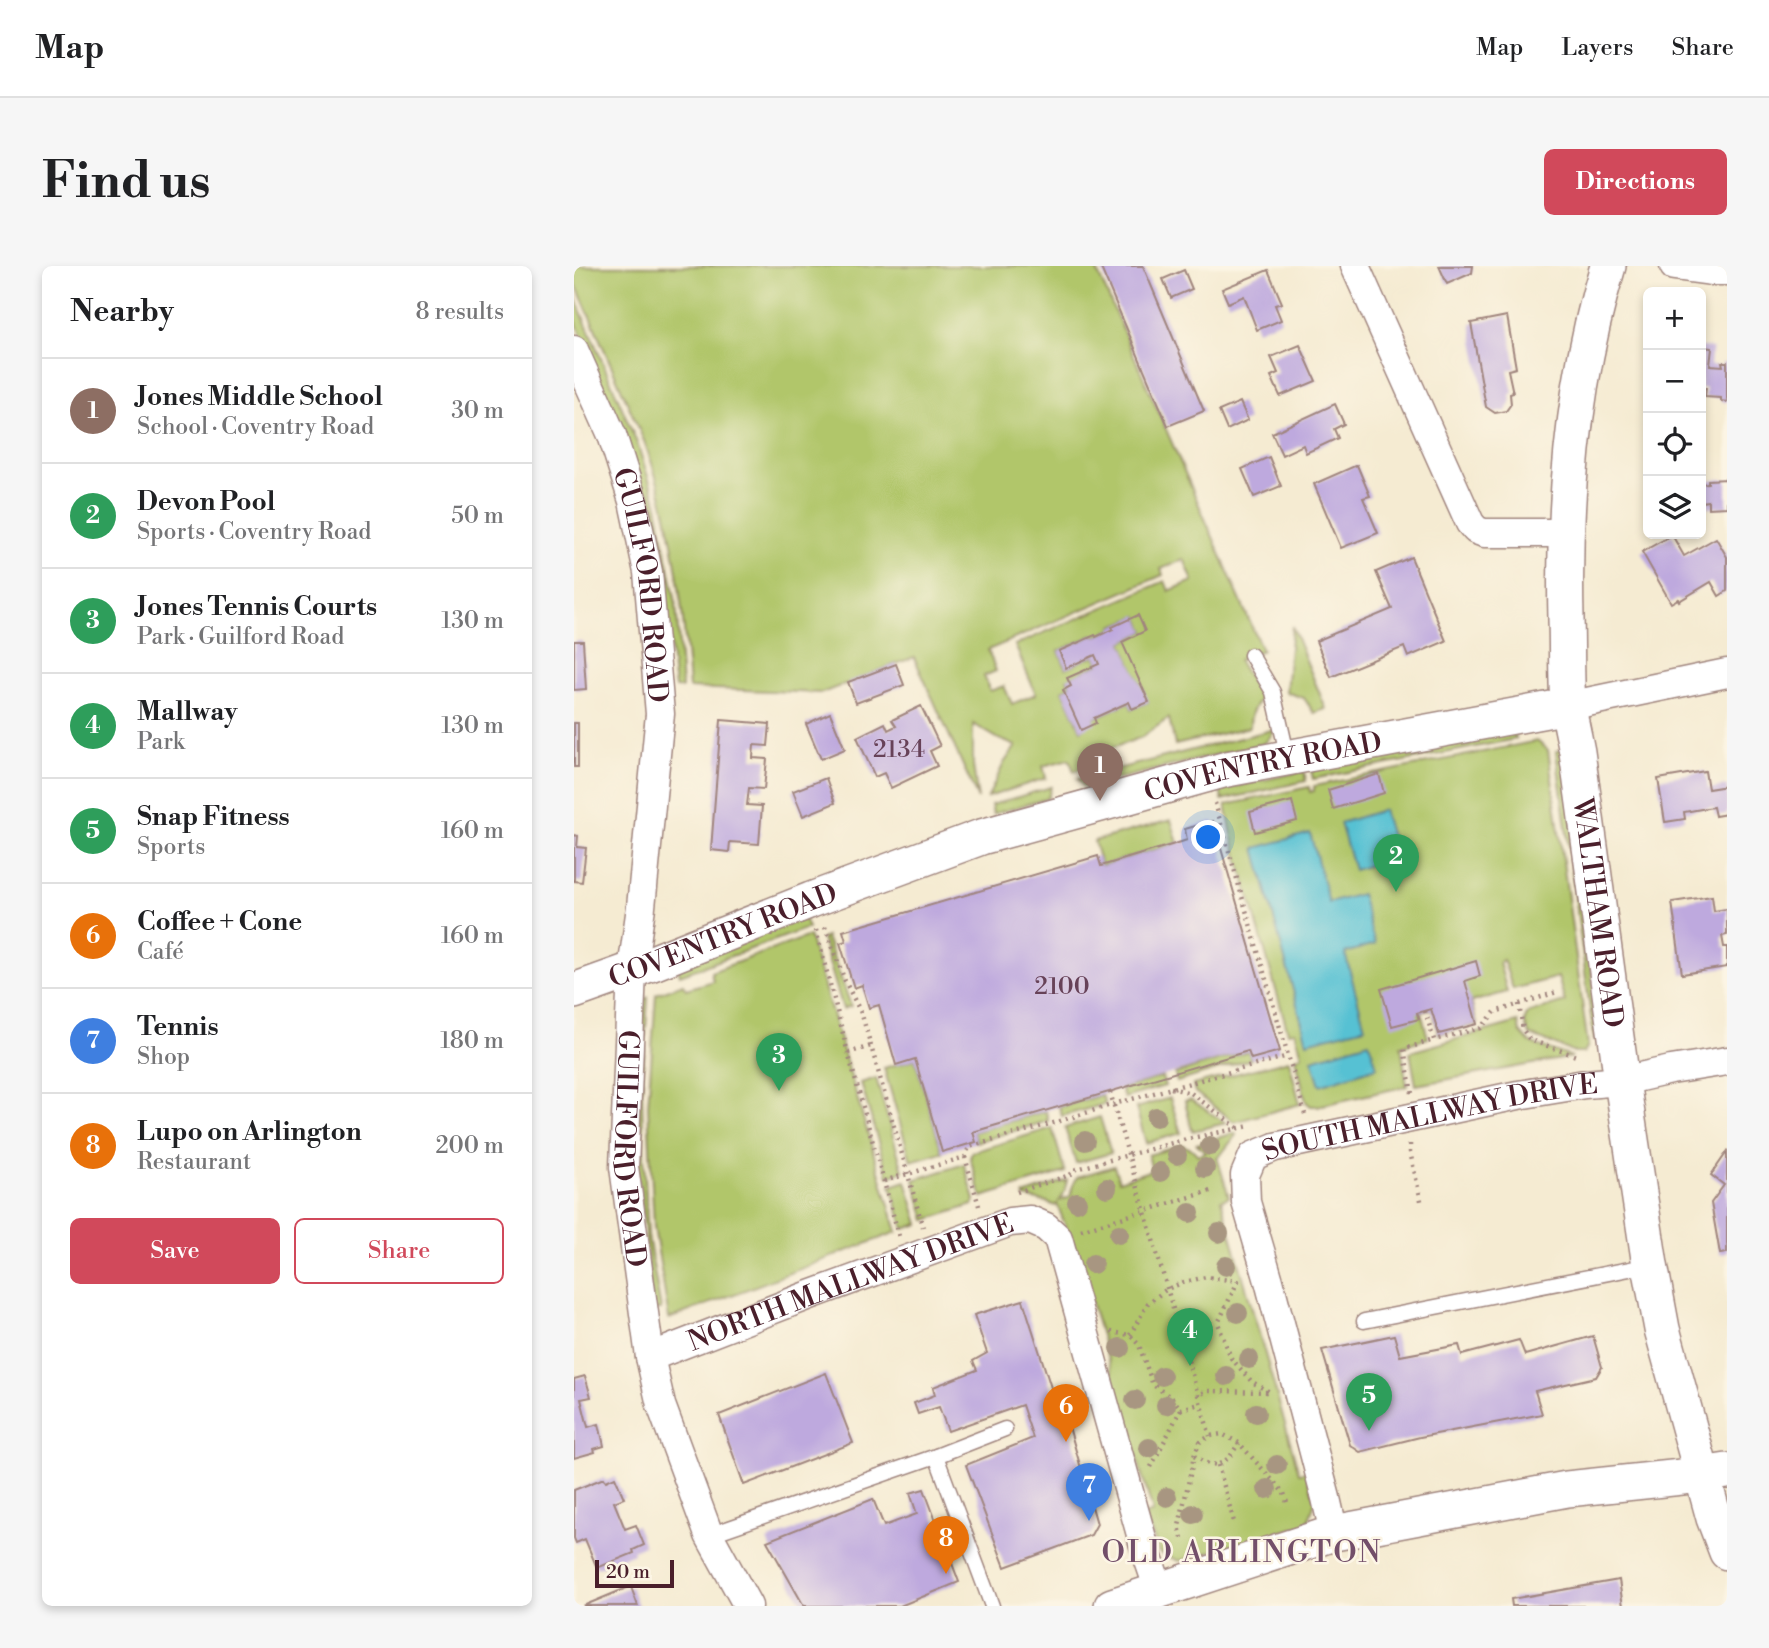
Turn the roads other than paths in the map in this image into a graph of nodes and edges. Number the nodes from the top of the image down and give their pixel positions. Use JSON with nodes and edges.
{"nodes":[{"id":1,"x":1355,"y":266,"type":"edge"},
{"id":2,"x":1608,"y":266,"type":"edge"},
{"id":3,"x":1674,"y":266,"type":"edge"},
{"id":4,"x":1727,"y":271,"type":"edge"},
{"id":5,"x":574,"y":350,"type":"edge"},
{"id":6,"x":1565,"y":533,"type":"junction"},
{"id":7,"x":1251,"y":655,"type":"dead end"},
{"id":8,"x":1727,"y":673,"type":"edge"},
{"id":9,"x":1569,"y":706,"type":"junction"},
{"id":10,"x":1289,"y":758,"type":"junction"},
{"id":11,"x":632,"y":970,"type":"junction"},
{"id":12,"x":574,"y":991,"type":"edge"},
{"id":13,"x":1727,"y":1061,"type":"edge"},
{"id":14,"x":1622,"y":1081,"type":"junction"},
{"id":15,"x":1650,"y":1265,"type":"junction"},
{"id":16,"x":1364,"y":1321,"type":"dead end"},
{"id":17,"x":650,"y":1357,"type":"junction"},
{"id":18,"x":1005,"y":1429,"type":"dead end"},
{"id":19,"x":936,"y":1456,"type":"junction"},
{"id":20,"x":1714,"y":1473,"type":"edge"},
{"id":21,"x":1334,"y":1533,"type":"junction"},
{"id":22,"x":709,"y":1535,"type":"junction"},
{"id":23,"x":1727,"y":1552,"type":"edge"},
{"id":24,"x":1159,"y":1590,"type":"junction"},
{"id":25,"x":748,"y":1606,"type":"edge"},
{"id":26,"x":992,"y":1606,"type":"edge"},
{"id":27,"x":1112,"y":1606,"type":"edge"}],
"edges":[{"from":1,"to":6,"type":"street"},
{"from":2,"to":6,"type":"street","name":"WALTHAM ROAD"},
{"from":3,"to":4,"type":"street"},
{"from":5,"to":11,"type":"street","name":"GUILFORD ROAD"},
{"from":6,"to":9,"type":"street","name":"WALTHAM ROAD"},
{"from":7,"to":10,"type":"lane"},
{"from":8,"to":9,"type":"street","name":"COVENTRY ROAD"},
{"from":9,"to":10,"type":"street","name":"COVENTRY ROAD"},
{"from":9,"to":14,"type":"street","name":"WALTHAM ROAD"},
{"from":10,"to":11,"type":"street","name":"COVENTRY ROAD"},
{"from":11,"to":12,"type":"street","name":"COVENTRY ROAD"},
{"from":11,"to":17,"type":"street","name":"GUILFORD ROAD"},
{"from":13,"to":14,"type":"street"},
{"from":14,"to":15,"type":"street","name":"WALTHAM ROAD"},
{"from":14,"to":21,"type":"street","name":"SOUTH MALLWAY DRIVE"},
{"from":15,"to":16,"type":"lane"},
{"from":15,"to":20,"type":"street","name":"WALTHAM ROAD"},
{"from":17,"to":22,"type":"street","name":"GUILFORD ROAD"},
{"from":17,"to":24,"type":"street","name":"NORTH MALLWAY DRIVE"},
{"from":18,"to":19,"type":"lane"},
{"from":19,"to":22,"type":"lane"},
{"from":19,"to":26,"type":"lane"},
{"from":20,"to":21,"type":"street"},
{"from":20,"to":23,"type":"street","name":"WALTHAM ROAD"},
{"from":21,"to":24,"type":"street"},
{"from":22,"to":25,"type":"street","name":"GUILFORD ROAD"},
{"from":24,"to":27,"type":"street"}]}
